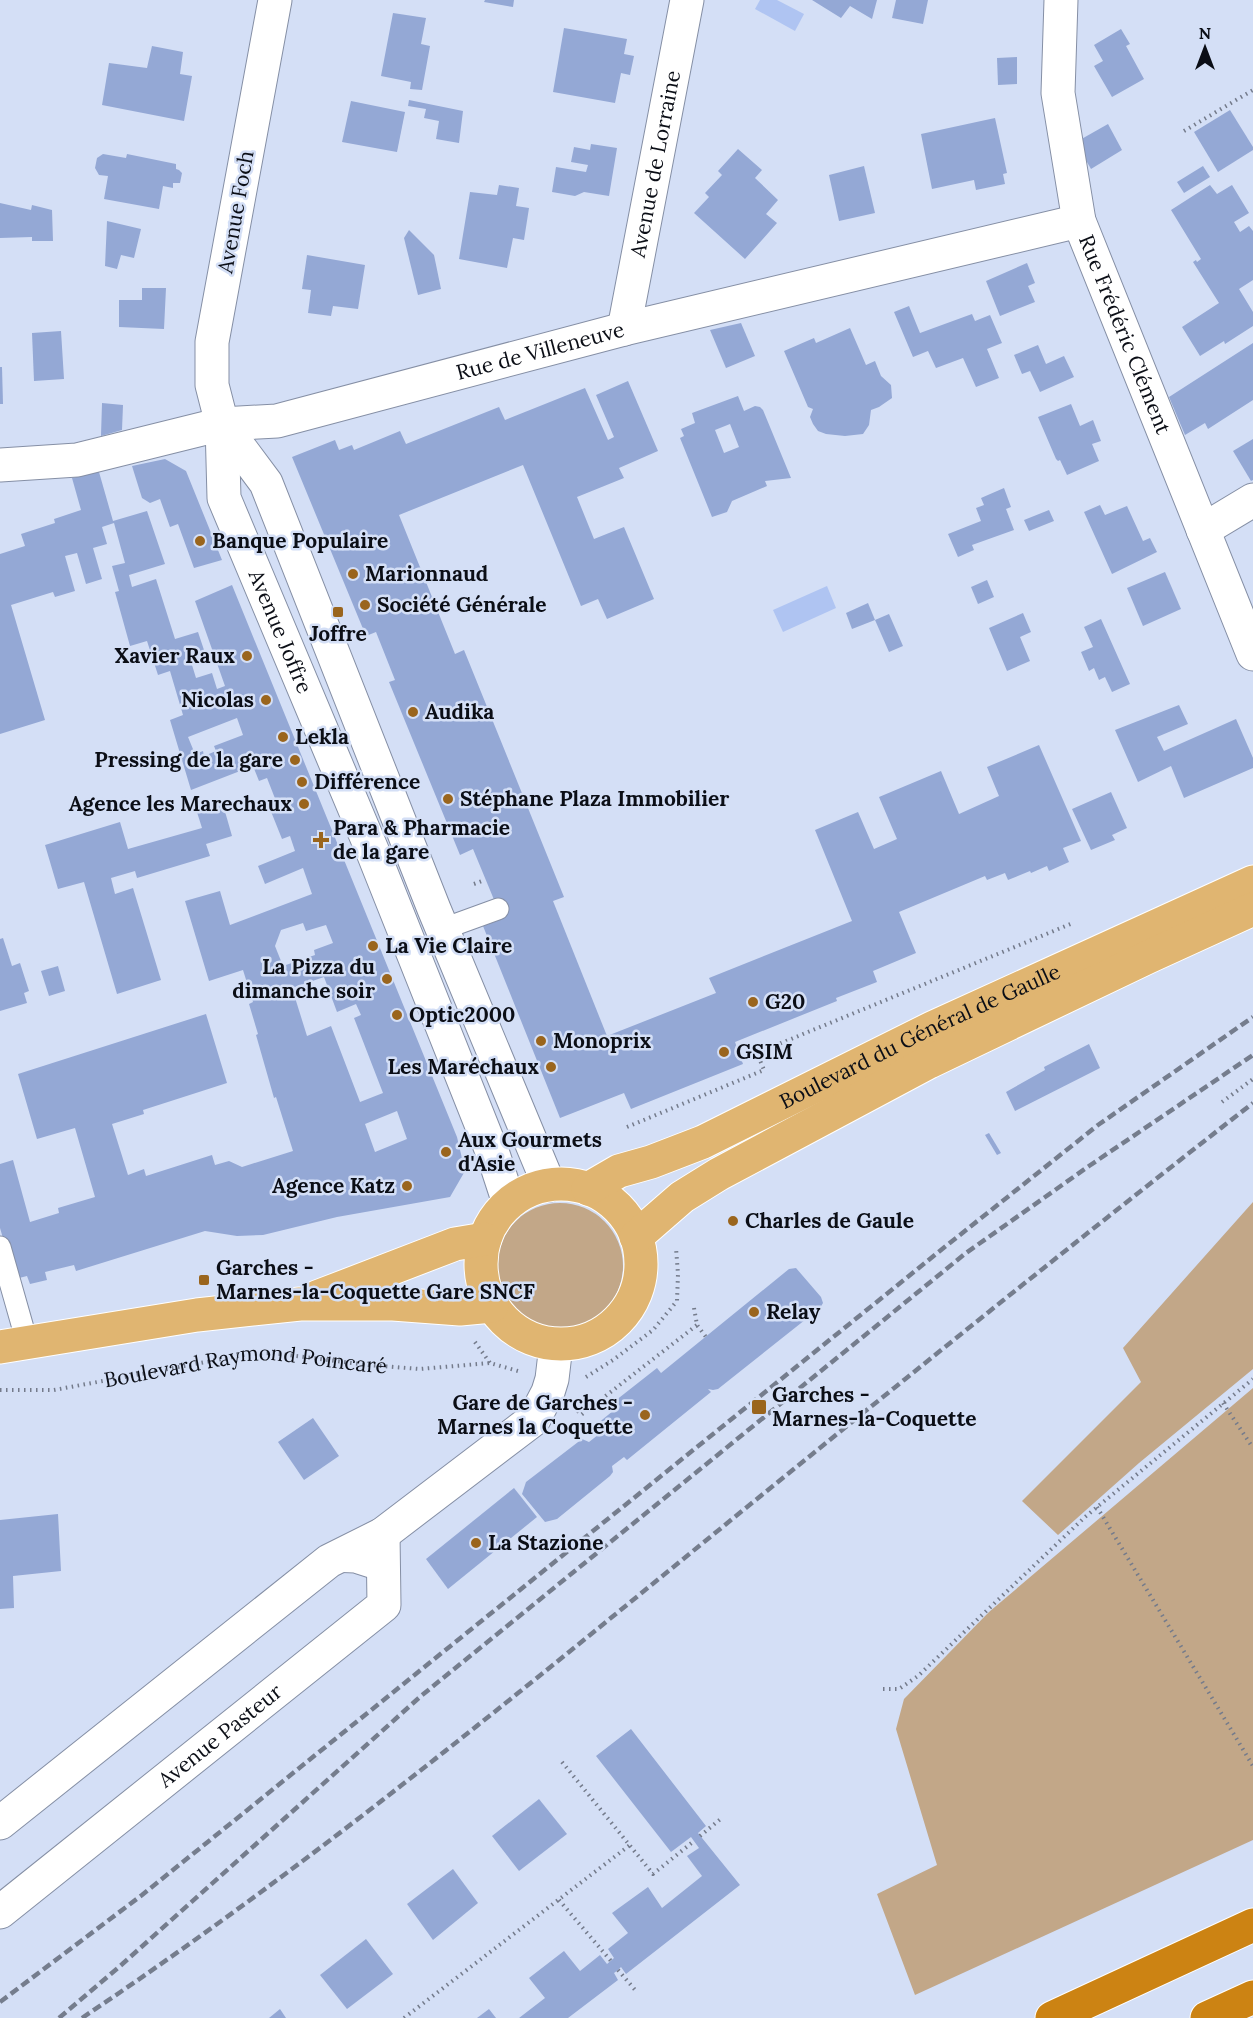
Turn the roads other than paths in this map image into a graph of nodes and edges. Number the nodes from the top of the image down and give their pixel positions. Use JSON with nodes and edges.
{"nodes":[{"id":1,"x":275,"y":0,"type":"edge"},
{"id":2,"x":687,"y":0,"type":"edge"},
{"id":3,"x":1061,"y":0,"type":"edge"},
{"id":4,"x":1079,"y":221,"type":"junction"},
{"id":5,"x":624,"y":329,"type":"junction"},
{"id":6,"x":222,"y":424,"type":"junction"},
{"id":7,"x":0,"y":465,"type":"edge"},
{"id":8,"x":1253,"y":500,"type":"edge"},
{"id":9,"x":1203,"y":530,"type":"junction"},
{"id":10,"x":1253,"y":654,"type":"edge"},
{"id":11,"x":1253,"y":882,"type":"edge"},
{"id":12,"x":498,"y":909,"type":"dead end"},
{"id":13,"x":1253,"y":909,"type":"edge"},
{"id":14,"x":442,"y":929,"type":"junction"},
{"id":15,"x":549,"y":1185,"type":"junction"},
{"id":16,"x":588,"y":1189,"type":"junction"},
{"id":17,"x":509,"y":1203,"type":"junction"},
{"id":18,"x":636,"y":1236,"type":"junction"},
{"id":19,"x":485,"y":1239,"type":"junction"},
{"id":20,"x":0,"y":1247,"type":"edge"},
{"id":21,"x":300,"y":1304,"type":"junction"},
{"id":22,"x":492,"y":1306,"type":"junction"},
{"id":23,"x":14,"y":1345,"type":"edge"},
{"id":24,"x":556,"y":1345,"type":"junction"},
{"id":25,"x":383,"y":1534,"type":"junction"},
{"id":26,"x":329,"y":1561,"type":"junction"},
{"id":27,"x":383,"y":1571,"type":"junction"},
{"id":28,"x":0,"y":1822,"type":"edge"},
{"id":29,"x":0,"y":1912,"type":"edge"},
{"id":30,"x":1253,"y":1925,"type":"edge"},
{"id":31,"x":1253,"y":1997,"type":"edge"},
{"id":32,"x":1052,"y":2018,"type":"edge"},
{"id":33,"x":1207,"y":2018,"type":"edge"}],
"edges":[{"from":1,"to":6,"type":"street","name":"Avenue Foch"},
{"from":2,"to":5,"type":"street","name":"Avenue de Lorraine"},
{"from":3,"to":4,"type":"street","name":"Rue Frédéric Clément"},
{"from":4,"to":5,"type":"street","name":"Rue de Villeneuve"},
{"from":4,"to":9,"type":"street","name":"Rue Frédéric Clément"},
{"from":5,"to":6,"type":"street","name":"Rue de Villeneuve"},
{"from":6,"to":7,"type":"street","name":"Rue de Villeneuve"},
{"from":6,"to":14,"type":"street","name":"Avenue Joffre"},
{"from":6,"to":17,"type":"street","name":"Avenue Joffre"},
{"from":8,"to":9,"type":"street"},
{"from":9,"to":10,"type":"street","name":"Rue Frédéric Clément"},
{"from":11,"to":16,"type":"main road","name":"Boulevard du Général de Gaulle"},
{"from":12,"to":14,"type":"lane"},
{"from":13,"to":18,"type":"main road","name":"Boulevard du Général de Gaulle"},
{"from":14,"to":15,"type":"street","name":"Avenue Joffre"},
{"from":15,"to":16,"type":"main road"},
{"from":15,"to":17,"type":"main road"},
{"from":16,"to":18,"type":"main road"},
{"from":17,"to":19,"type":"main road"},
{"from":18,"to":24,"type":"main road"},
{"from":19,"to":21,"type":"main road"},
{"from":19,"to":22,"type":"main road"},
{"from":20,"to":23,"type":"lane"},
{"from":21,"to":22,"type":"main road"},
{"from":21,"to":23,"type":"main road"},
{"from":22,"to":24,"type":"main road"},
{"from":24,"to":25,"type":"street"},
{"from":25,"to":26,"type":"street"},
{"from":25,"to":27,"type":"street","name":"Avenue Pasteur"},
{"from":26,"to":27,"type":"lane"},
{"from":26,"to":28,"type":"street"},
{"from":27,"to":29,"type":"street","name":"Avenue Pasteur"},
{"from":30,"to":32,"type":"highway"},
{"from":31,"to":33,"type":"highway"}]}
